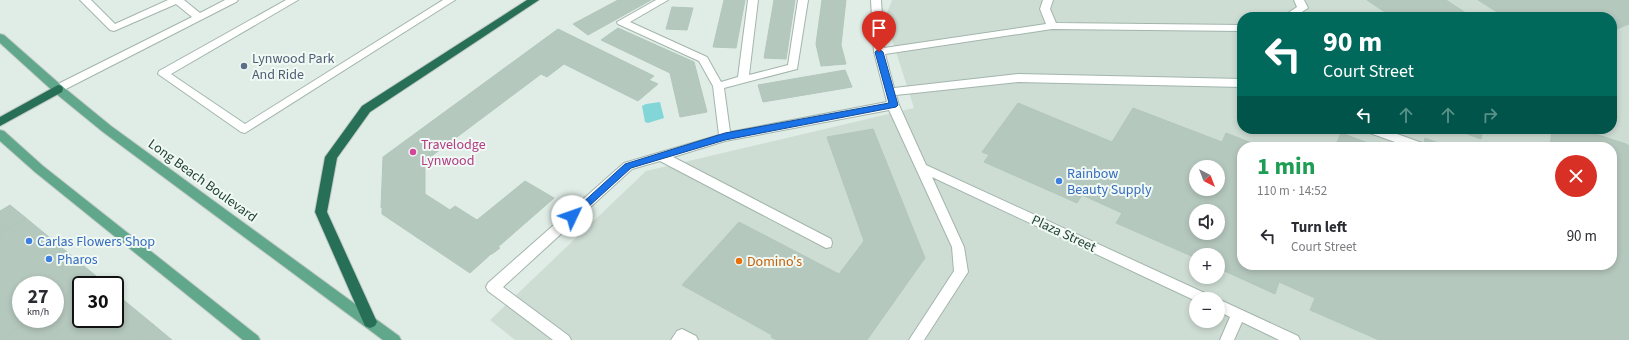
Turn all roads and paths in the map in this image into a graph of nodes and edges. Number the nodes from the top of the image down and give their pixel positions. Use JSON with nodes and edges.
{"nodes":[{"id":1,"x":85,"y":0,"type":"edge"},
{"id":2,"x":177,"y":0,"type":"edge"},
{"id":3,"x":233,"y":0,"type":"edge"},
{"id":4,"x":293,"y":0,"type":"edge"},
{"id":5,"x":450,"y":0,"type":"edge"},
{"id":6,"x":534,"y":0,"type":"edge"},
{"id":7,"x":663,"y":0,"type":"edge"},
{"id":8,"x":753,"y":0,"type":"edge"},
{"id":9,"x":803,"y":0,"type":"edge"},
{"id":10,"x":876,"y":0,"type":"edge"},
{"id":11,"x":1048,"y":0,"type":"edge"},
{"id":12,"x":1300,"y":0,"type":"edge"},
{"id":13,"x":1296,"y":12,"type":"edge"},
{"id":14,"x":199,"y":17,"type":"junction"},
{"id":15,"x":1052,"y":26,"type":"junction"},
{"id":16,"x":1237,"y":28,"type":"edge"},
{"id":17,"x":0,"y":37,"type":"edge"},
{"id":18,"x":879,"y":52,"type":"junction"},
{"id":19,"x":743,"y":80,"type":"junction"},
{"id":20,"x":1237,"y":83,"type":"edge"},
{"id":21,"x":718,"y":86,"type":"junction"},
{"id":22,"x":58,"y":89,"type":"junction"},
{"id":23,"x":890,"y":92,"type":"junction"},
{"id":24,"x":893,"y":105,"type":"junction"},
{"id":25,"x":0,"y":122,"type":"edge"},
{"id":26,"x":0,"y":134,"type":"edge"},
{"id":27,"x":1385,"y":134,"type":"edge"},
{"id":28,"x":725,"y":137,"type":"junction"},
{"id":29,"x":1406,"y":142,"type":"edge"},
{"id":30,"x":661,"y":156,"type":"junction"},
{"id":31,"x":923,"y":168,"type":"junction"},
{"id":32,"x":826,"y":243,"type":"dead end"},
{"id":33,"x":1189,"y":292,"type":"edge"},
{"id":34,"x":1225,"y":308,"type":"edge"},
{"id":35,"x":1238,"y":315,"type":"junction"},
{"id":36,"x":370,"y":322,"type":"junction"},
{"id":37,"x":253,"y":340,"type":"edge"},
{"id":38,"x":394,"y":340,"type":"edge"},
{"id":39,"x":564,"y":340,"type":"edge"},
{"id":40,"x":678,"y":340,"type":"edge"},
{"id":41,"x":691,"y":340,"type":"edge"},
{"id":42,"x":916,"y":340,"type":"edge"},
{"id":43,"x":1227,"y":340,"type":"edge"},
{"id":44,"x":1293,"y":340,"type":"edge"}],
"edges":[{"from":1,"to":2,"type":"street"},
{"from":2,"to":14,"type":"street"},
{"from":3,"to":14,"type":"street"},
{"from":4,"to":5,"type":"street"},
{"from":6,"to":36,"type":"highway"},
{"from":7,"to":21,"type":"street"},
{"from":8,"to":19,"type":"street"},
{"from":9,"to":19,"type":"street"},
{"from":10,"to":18,"type":"street"},
{"from":11,"to":15,"type":"street"},
{"from":12,"to":13,"type":"street"},
{"from":14,"to":22,"type":"street"},
{"from":15,"to":16,"type":"street"},
{"from":15,"to":18,"type":"street"},
{"from":17,"to":22,"type":"main road","name":"Long Beach Boulevard"},
{"from":18,"to":23,"type":"street"},
{"from":19,"to":21,"type":"street"},
{"from":20,"to":23,"type":"street"},
{"from":21,"to":28,"type":"street"},
{"from":22,"to":25,"type":"highway"},
{"from":22,"to":36,"type":"main road","name":"Long Beach Boulevard"},
{"from":23,"to":24,"type":"street"},
{"from":24,"to":28,"type":"street"},
{"from":24,"to":31,"type":"street"},
{"from":26,"to":37,"type":"main road"},
{"from":27,"to":29,"type":"street"},
{"from":28,"to":30,"type":"street"},
{"from":30,"to":32,"type":"street"},
{"from":30,"to":39,"type":"street"},
{"from":31,"to":33,"type":"street","name":"Plaza Street"},
{"from":31,"to":42,"type":"street"},
{"from":34,"to":35,"type":"street"},
{"from":35,"to":43,"type":"street"},
{"from":35,"to":44,"type":"street"},
{"from":36,"to":38,"type":"main road","name":"Long Beach Boulevard"},
{"from":40,"to":41,"type":"street"}]}
